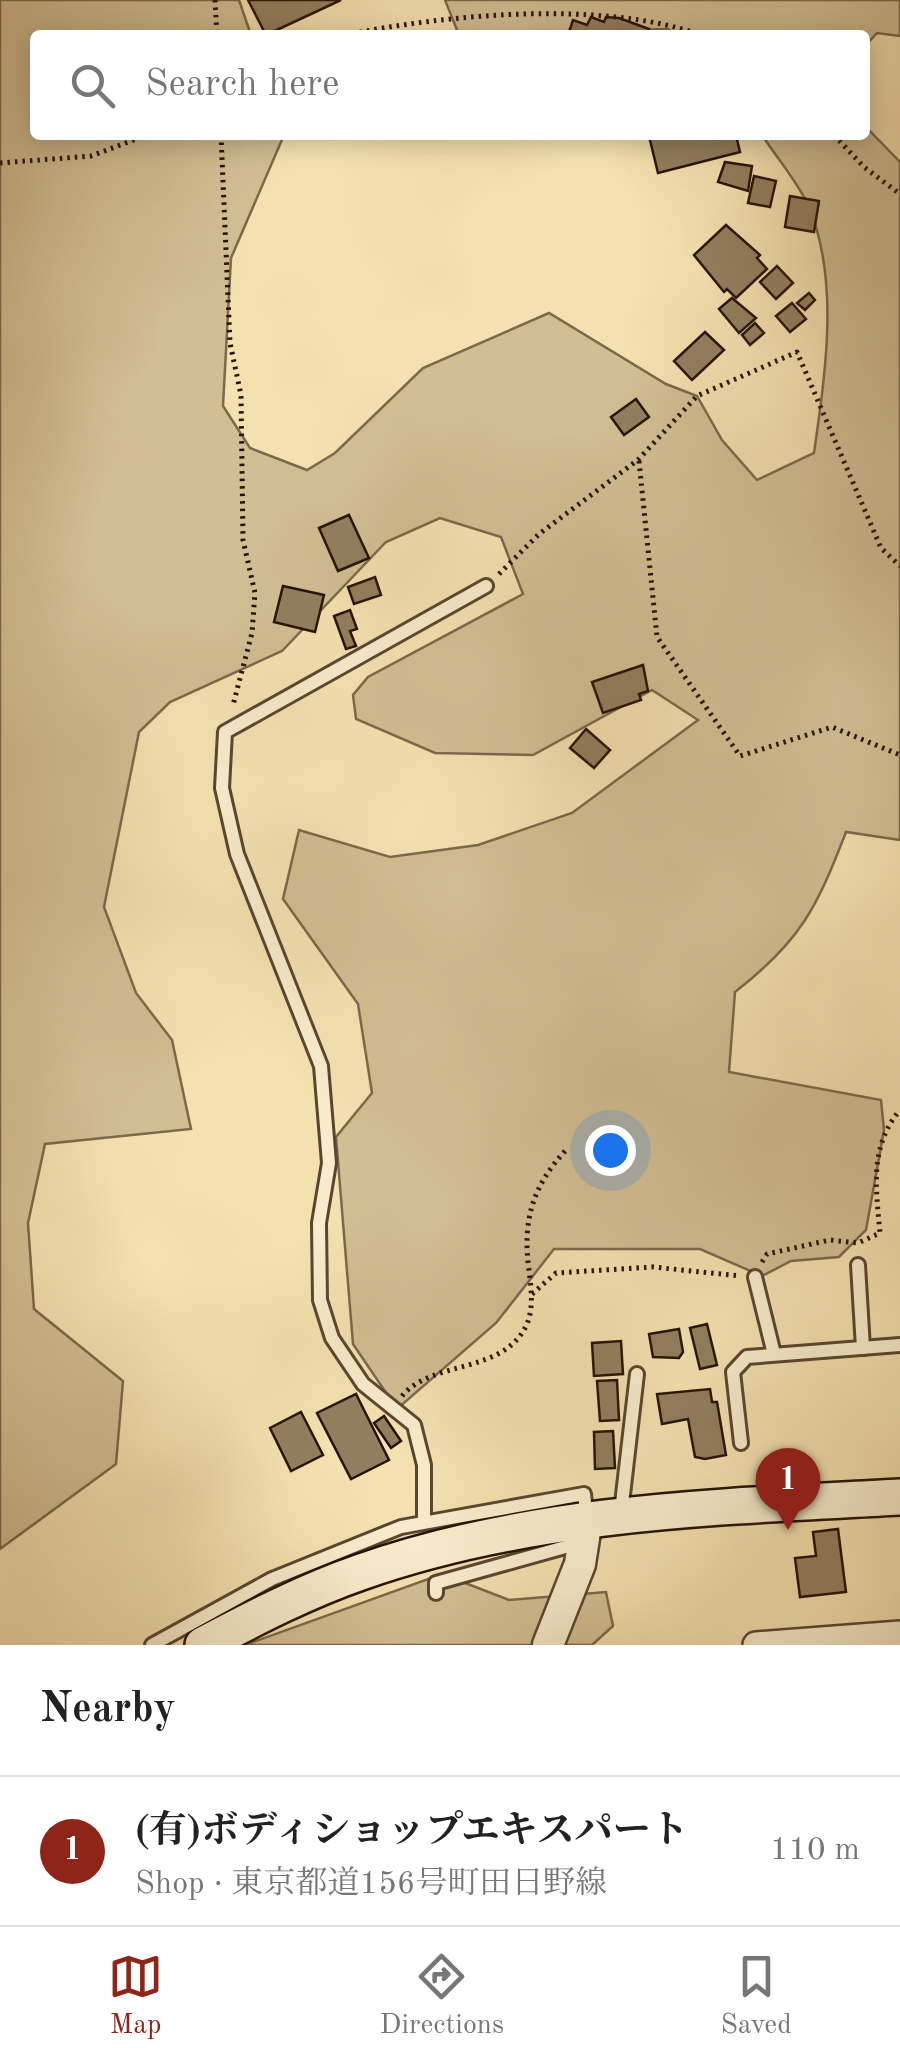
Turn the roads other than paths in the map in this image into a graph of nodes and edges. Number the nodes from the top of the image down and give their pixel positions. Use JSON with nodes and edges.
{"nodes":[{"id":1,"x":486,"y":586,"type":"road end"},
{"id":2,"x":858,"y":1265,"type":"dead end"},
{"id":3,"x":755,"y":1277,"type":"road end"},
{"id":4,"x":900,"y":1345,"type":"edge"},
{"id":5,"x":863,"y":1348,"type":"junction"},
{"id":6,"x":774,"y":1354,"type":"junction"},
{"id":7,"x":637,"y":1374,"type":"dead end"},
{"id":8,"x":741,"y":1442,"type":"dead end"},
{"id":9,"x":900,"y":1497,"type":"edge"},
{"id":10,"x":424,"y":1522,"type":"junction"},
{"id":11,"x":597,"y":1525,"type":"junction"},
{"id":12,"x":436,"y":1593,"type":"dead end"},
{"id":13,"x":900,"y":1634,"type":"edge"},
{"id":14,"x":152,"y":1645,"type":"edge"},
{"id":15,"x":202,"y":1645,"type":"edge"},
{"id":16,"x":548,"y":1645,"type":"edge"},
{"id":17,"x":756,"y":1645,"type":"edge"}],
"edges":[{"from":1,"to":10,"type":"lane"},
{"from":2,"to":5,"type":"lane"},
{"from":3,"to":6,"type":"lane"},
{"from":4,"to":5,"type":"lane"},
{"from":5,"to":6,"type":"lane"},
{"from":6,"to":8,"type":"lane"},
{"from":7,"to":11,"type":"lane"},
{"from":9,"to":11,"type":"main road"},
{"from":10,"to":11,"type":"lane"},
{"from":10,"to":14,"type":"lane"},
{"from":11,"to":12,"type":"lane"},
{"from":11,"to":15,"type":"main road"},
{"from":11,"to":16,"type":"street"},
{"from":13,"to":17,"type":"street"}]}
